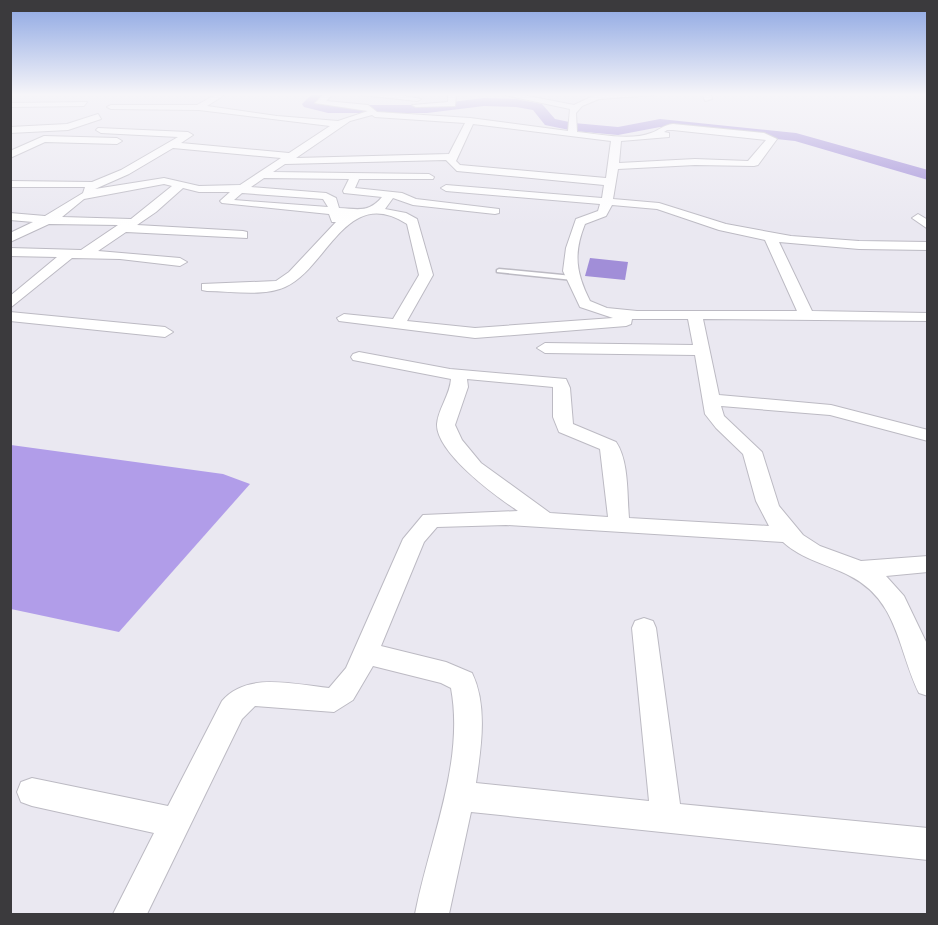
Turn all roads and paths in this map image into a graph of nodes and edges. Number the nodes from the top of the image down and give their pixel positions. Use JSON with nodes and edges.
{"nodes":[{"id":1,"x":89,"y":138,"type":"edge"},
{"id":2,"x":183,"y":138,"type":"edge"},
{"id":3,"x":319,"y":138,"type":"edge"},
{"id":4,"x":461,"y":138,"type":"edge"},
{"id":5,"x":609,"y":138,"type":"edge"},
{"id":6,"x":623,"y":138,"type":"edge"},
{"id":7,"x":771,"y":138,"type":"edge"},
{"id":8,"x":615,"y":139,"type":"junction"},
{"id":9,"x":86,"y":140,"type":"junction"},
{"id":10,"x":174,"y":144,"type":"junction"},
{"id":11,"x":10,"y":155,"type":"edge"},
{"id":12,"x":452,"y":157,"type":"junction"},
{"id":13,"x":288,"y":159,"type":"junction"},
{"id":14,"x":613,"y":166,"type":"junction"},
{"id":15,"x":263,"y":176,"type":"junction"},
{"id":16,"x":355,"y":177,"type":"junction"},
{"id":17,"x":429,"y":177,"type":"dead end"},
{"id":18,"x":610,"y":182,"type":"junction"},
{"id":19,"x":10,"y":184,"type":"edge"},
{"id":20,"x":27,"y":184,"type":"junction"},
{"id":21,"x":180,"y":185,"type":"junction"},
{"id":22,"x":446,"y":188,"type":"dead end"},
{"id":23,"x":232,"y":189,"type":"junction"},
{"id":24,"x":90,"y":190,"type":"junction"},
{"id":25,"x":390,"y":195,"type":"junction"},
{"id":26,"x":10,"y":197,"type":"edge"},
{"id":27,"x":607,"y":201,"type":"junction"},
{"id":28,"x":334,"y":210,"type":"junction"},
{"id":29,"x":377,"y":211,"type":"junction"},
{"id":30,"x":495,"y":211,"type":"dead end"},
{"id":31,"x":359,"y":213,"type":"junction"},
{"id":32,"x":10,"y":216,"type":"edge"},
{"id":33,"x":47,"y":220,"type":"junction"},
{"id":34,"x":126,"y":225,"type":"junction"},
{"id":35,"x":337,"y":226,"type":"junction"},
{"id":36,"x":243,"y":235,"type":"dead end"},
{"id":37,"x":770,"y":236,"type":"junction"},
{"id":38,"x":10,"y":238,"type":"edge"},
{"id":39,"x":927,"y":246,"type":"edge"},
{"id":40,"x":10,"y":252,"type":"edge"},
{"id":41,"x":70,"y":253,"type":"junction"},
{"id":42,"x":84,"y":254,"type":"junction"},
{"id":43,"x":180,"y":262,"type":"dead end"},
{"id":44,"x":499,"y":271,"type":"dead end"},
{"id":45,"x":573,"y":278,"type":"junction"},
{"id":46,"x":207,"y":287,"type":"dead end"},
{"id":47,"x":10,"y":304,"type":"edge"},
{"id":48,"x":673,"y":314,"type":"junction"},
{"id":49,"x":695,"y":314,"type":"junction"},
{"id":50,"x":10,"y":316,"type":"edge"},
{"id":51,"x":807,"y":316,"type":"junction"},
{"id":52,"x":927,"y":317,"type":"edge"},
{"id":53,"x":344,"y":318,"type":"dead end"},
{"id":54,"x":398,"y":324,"type":"junction"},
{"id":55,"x":165,"y":332,"type":"dead end"},
{"id":56,"x":545,"y":348,"type":"dead end"},
{"id":57,"x":701,"y":350,"type":"junction"},
{"id":58,"x":359,"y":357,"type":"dead end"},
{"id":59,"x":455,"y":373,"type":"junction"},
{"id":60,"x":710,"y":400,"type":"junction"},
{"id":61,"x":927,"y":436,"type":"edge"},
{"id":62,"x":545,"y":520,"type":"junction"},
{"id":63,"x":620,"y":524,"type":"junction"},
{"id":64,"x":788,"y":535,"type":"junction"},
{"id":65,"x":927,"y":564,"type":"edge"},
{"id":66,"x":859,"y":570,"type":"junction"},
{"id":67,"x":644,"y":628,"type":"dead end"},
{"id":68,"x":364,"y":653,"type":"junction"},
{"id":69,"x":927,"y":685,"type":"edge"},
{"id":70,"x":32,"y":792,"type":"dead end"},
{"id":71,"x":457,"y":796,"type":"junction"},
{"id":72,"x":666,"y":817,"type":"junction"},
{"id":73,"x":176,"y":823,"type":"junction"},
{"id":74,"x":927,"y":844,"type":"edge"},
{"id":75,"x":130,"y":915,"type":"edge"},
{"id":76,"x":432,"y":915,"type":"edge"}],
"edges":[{"from":1,"to":9,"type":"street"},
{"from":2,"to":10,"type":"street"},
{"from":3,"to":13,"type":"street"},
{"from":4,"to":12,"type":"street"},
{"from":5,"to":8,"type":"street"},
{"from":6,"to":8,"type":"street"},
{"from":7,"to":14,"type":"street"},
{"from":8,"to":14,"type":"street"},
{"from":9,"to":10,"type":"street"},
{"from":9,"to":11,"type":"street"},
{"from":10,"to":13,"type":"street"},
{"from":10,"to":24,"type":"street"},
{"from":12,"to":13,"type":"street"},
{"from":12,"to":18,"type":"street"},
{"from":13,"to":15,"type":"street"},
{"from":14,"to":18,"type":"street"},
{"from":15,"to":16,"type":"street"},
{"from":15,"to":23,"type":"street"},
{"from":16,"to":17,"type":"street"},
{"from":16,"to":25,"type":"street"},
{"from":18,"to":27,"type":"street"},
{"from":19,"to":20,"type":"street"},
{"from":20,"to":24,"type":"street"},
{"from":20,"to":26,"type":"street"},
{"from":21,"to":23,"type":"street"},
{"from":21,"to":24,"type":"street"},
{"from":21,"to":34,"type":"street"},
{"from":22,"to":27,"type":"street"},
{"from":23,"to":28,"type":"street"},
{"from":24,"to":33,"type":"street"},
{"from":25,"to":29,"type":"street"},
{"from":25,"to":30,"type":"street"},
{"from":27,"to":37,"type":"street"},
{"from":27,"to":45,"type":"street"},
{"from":28,"to":31,"type":"street"},
{"from":28,"to":35,"type":"street"},
{"from":29,"to":31,"type":"street"},
{"from":29,"to":54,"type":"street"},
{"from":31,"to":35,"type":"street"},
{"from":32,"to":33,"type":"street"},
{"from":33,"to":34,"type":"street"},
{"from":33,"to":38,"type":"street"},
{"from":34,"to":36,"type":"street"},
{"from":34,"to":42,"type":"street"},
{"from":35,"to":46,"type":"street"},
{"from":37,"to":39,"type":"street"},
{"from":37,"to":51,"type":"street"},
{"from":40,"to":41,"type":"street"},
{"from":41,"to":42,"type":"street"},
{"from":41,"to":47,"type":"street"},
{"from":42,"to":43,"type":"street"},
{"from":44,"to":45,"type":"lane"},
{"from":45,"to":48,"type":"street"},
{"from":48,"to":49,"type":"street"},
{"from":48,"to":54,"type":"street"},
{"from":49,"to":51,"type":"street"},
{"from":49,"to":57,"type":"street"},
{"from":50,"to":55,"type":"street"},
{"from":51,"to":52,"type":"street"},
{"from":53,"to":54,"type":"street"},
{"from":56,"to":57,"type":"street"},
{"from":57,"to":60,"type":"street"},
{"from":58,"to":59,"type":"street"},
{"from":59,"to":62,"type":"street"},
{"from":59,"to":63,"type":"street"},
{"from":60,"to":61,"type":"street"},
{"from":60,"to":64,"type":"street"},
{"from":62,"to":63,"type":"street"},
{"from":62,"to":68,"type":"street"},
{"from":63,"to":64,"type":"street"},
{"from":64,"to":66,"type":"street"},
{"from":65,"to":66,"type":"street"},
{"from":66,"to":69,"type":"street"},
{"from":67,"to":72,"type":"street"},
{"from":68,"to":71,"type":"street"},
{"from":68,"to":73,"type":"street"},
{"from":70,"to":73,"type":"street"},
{"from":71,"to":72,"type":"street"},
{"from":71,"to":76,"type":"street"},
{"from":72,"to":74,"type":"street"},
{"from":73,"to":75,"type":"street"}]}
